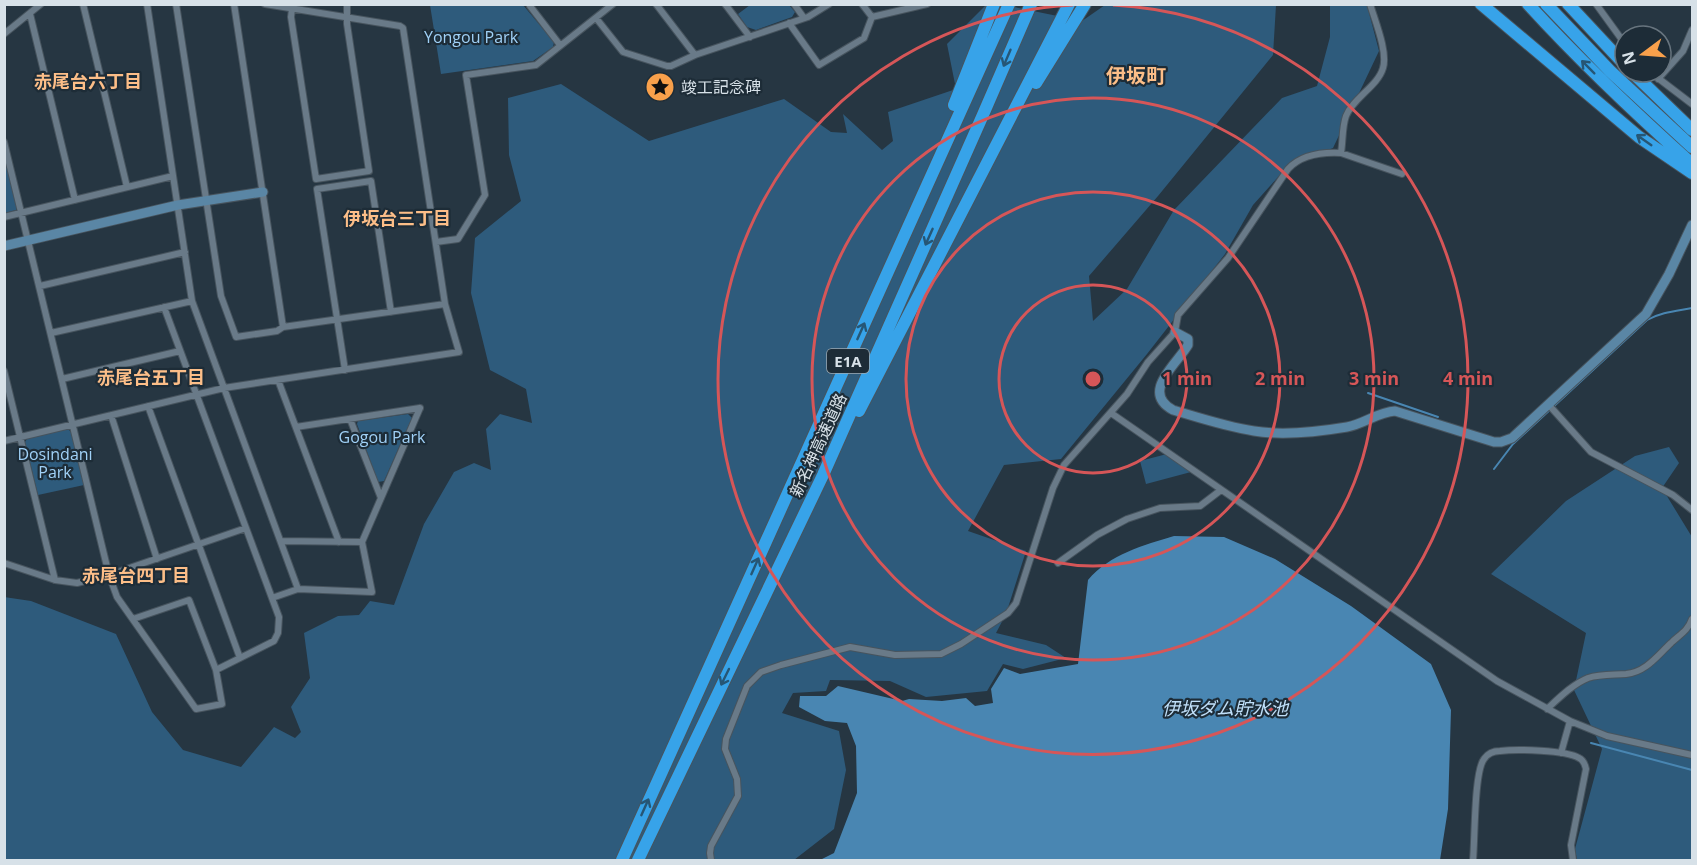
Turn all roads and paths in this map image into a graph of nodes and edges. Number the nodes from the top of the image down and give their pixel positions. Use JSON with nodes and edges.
{"nodes":[{"id":1,"x":41,"y":4,"type":"edge"},
{"id":2,"x":83,"y":4,"type":"edge"},
{"id":3,"x":147,"y":4,"type":"edge"},
{"id":4,"x":176,"y":4,"type":"edge"},
{"id":5,"x":234,"y":4,"type":"edge"},
{"id":6,"x":264,"y":4,"type":"edge"},
{"id":7,"x":347,"y":4,"type":"edge"},
{"id":8,"x":532,"y":4,"type":"edge"},
{"id":9,"x":613,"y":4,"type":"edge"},
{"id":10,"x":656,"y":4,"type":"edge"},
{"id":11,"x":725,"y":4,"type":"edge"},
{"id":12,"x":794,"y":4,"type":"edge"},
{"id":13,"x":829,"y":4,"type":"edge"},
{"id":14,"x":862,"y":4,"type":"edge"},
{"id":15,"x":927,"y":4,"type":"edge"},
{"id":16,"x":994,"y":4,"type":"edge"},
{"id":17,"x":1009,"y":4,"type":"edge"},
{"id":18,"x":1031,"y":4,"type":"edge"},
{"id":19,"x":1068,"y":4,"type":"edge"},
{"id":20,"x":1085,"y":4,"type":"edge"},
{"id":21,"x":1370,"y":4,"type":"edge"},
{"id":22,"x":1528,"y":4,"type":"edge"},
{"id":23,"x":1546,"y":4,"type":"edge"},
{"id":24,"x":1568,"y":4,"type":"edge"},
{"id":25,"x":1596,"y":4,"type":"edge"},
{"id":26,"x":1485,"y":7,"type":"edge"},
{"id":27,"x":292,"y":9,"type":"junction"},
{"id":28,"x":30,"y":14,"type":"junction"},
{"id":29,"x":872,"y":17,"type":"junction"},
{"id":30,"x":346,"y":18,"type":"junction"},
{"id":31,"x":596,"y":18,"type":"junction"},
{"id":32,"x":804,"y":18,"type":"junction"},
{"id":33,"x":789,"y":24,"type":"junction"},
{"id":34,"x":1613,"y":27,"type":"edge"},
{"id":35,"x":1692,"y":30,"type":"edge"},
{"id":36,"x":4,"y":34,"type":"edge"},
{"id":37,"x":750,"y":37,"type":"junction"},
{"id":38,"x":560,"y":45,"type":"junction"},
{"id":39,"x":1613,"y":52,"type":"edge"},
{"id":40,"x":695,"y":56,"type":"junction"},
{"id":41,"x":1673,"y":62,"type":"edge"},
{"id":42,"x":1644,"y":84,"type":"edge"},
{"id":43,"x":1665,"y":84,"type":"edge"},
{"id":44,"x":1692,"y":104,"type":"edge"},
{"id":45,"x":1692,"y":130,"type":"edge"},
{"id":46,"x":4,"y":142,"type":"edge"},
{"id":47,"x":1692,"y":147,"type":"edge"},
{"id":48,"x":1341,"y":153,"type":"junction"},
{"id":49,"x":936,"y":164,"type":"junction"},
{"id":50,"x":1692,"y":164,"type":"edge"},
{"id":51,"x":1692,"y":173,"type":"edge"},
{"id":52,"x":1402,"y":174,"type":"dead end"},
{"id":53,"x":173,"y":176,"type":"junction"},
{"id":54,"x":128,"y":187,"type":"junction"},
{"id":55,"x":974,"y":190,"type":"junction"},
{"id":56,"x":263,"y":192,"type":"junction"},
{"id":57,"x":75,"y":200,"type":"junction"},
{"id":58,"x":206,"y":200,"type":"junction"},
{"id":59,"x":178,"y":205,"type":"junction"},
{"id":60,"x":22,"y":212,"type":"junction"},
{"id":61,"x":4,"y":216,"type":"edge"},
{"id":62,"x":1692,"y":225,"type":"edge"},
{"id":63,"x":29,"y":241,"type":"junction"},
{"id":64,"x":436,"y":242,"type":"junction"},
{"id":65,"x":4,"y":246,"type":"edge"},
{"id":66,"x":185,"y":252,"type":"junction"},
{"id":67,"x":40,"y":286,"type":"junction"},
{"id":68,"x":192,"y":301,"type":"junction"},
{"id":69,"x":445,"y":304,"type":"junction"},
{"id":70,"x":164,"y":307,"type":"junction"},
{"id":71,"x":391,"y":312,"type":"junction"},
{"id":72,"x":338,"y":320,"type":"junction"},
{"id":73,"x":283,"y":327,"type":"junction"},
{"id":74,"x":1175,"y":332,"type":"junction"},
{"id":75,"x":51,"y":333,"type":"junction"},
{"id":76,"x":180,"y":351,"type":"junction"},
{"id":77,"x":345,"y":370,"type":"junction"},
{"id":78,"x":4,"y":371,"type":"edge"},
{"id":79,"x":62,"y":379,"type":"junction"},
{"id":80,"x":278,"y":380,"type":"junction"},
{"id":81,"x":224,"y":388,"type":"junction"},
{"id":82,"x":197,"y":395,"type":"junction"},
{"id":83,"x":148,"y":406,"type":"junction"},
{"id":84,"x":1550,"y":407,"type":"junction"},
{"id":85,"x":1111,"y":413,"type":"junction"},
{"id":86,"x":111,"y":415,"type":"junction"},
{"id":87,"x":350,"y":419,"type":"junction"},
{"id":88,"x":73,"y":424,"type":"junction"},
{"id":89,"x":296,"y":427,"type":"junction"},
{"id":90,"x":20,"y":437,"type":"junction"},
{"id":91,"x":4,"y":441,"type":"edge"},
{"id":92,"x":823,"y":475,"type":"junction"},
{"id":93,"x":1221,"y":490,"type":"junction"},
{"id":94,"x":381,"y":498,"type":"junction"},
{"id":95,"x":1692,"y":510,"type":"edge"},
{"id":96,"x":246,"y":528,"type":"junction"},
{"id":97,"x":281,"y":541,"type":"junction"},
{"id":98,"x":339,"y":542,"type":"junction"},
{"id":99,"x":362,"y":542,"type":"junction"},
{"id":100,"x":198,"y":544,"type":"junction"},
{"id":101,"x":157,"y":559,"type":"junction"},
{"id":102,"x":4,"y":563,"type":"edge"},
{"id":103,"x":1058,"y":563,"type":"dead end"},
{"id":104,"x":109,"y":574,"type":"junction"},
{"id":105,"x":55,"y":580,"type":"junction"},
{"id":106,"x":298,"y":589,"type":"junction"},
{"id":107,"x":272,"y":598,"type":"junction"},
{"id":108,"x":133,"y":619,"type":"junction"},
{"id":109,"x":1692,"y":619,"type":"edge"},
{"id":110,"x":240,"y":658,"type":"junction"},
{"id":111,"x":216,"y":670,"type":"junction"},
{"id":112,"x":1547,"y":709,"type":"junction"},
{"id":113,"x":1570,"y":721,"type":"junction"},
{"id":114,"x":1561,"y":753,"type":"junction"},
{"id":115,"x":1692,"y":755,"type":"edge"},
{"id":116,"x":622,"y":861,"type":"edge"},
{"id":117,"x":638,"y":861,"type":"edge"},
{"id":118,"x":711,"y":861,"type":"edge"},
{"id":119,"x":1473,"y":861,"type":"edge"},
{"id":120,"x":1573,"y":861,"type":"edge"}],
"edges":[{"from":1,"to":28,"type":"street"},
{"from":2,"to":54,"type":"street"},
{"from":3,"to":53,"type":"street"},
{"from":4,"to":58,"type":"street"},
{"from":5,"to":56,"type":"street"},
{"from":6,"to":27,"type":"street"},
{"from":7,"to":30,"type":"street"},
{"from":8,"to":38,"type":"street"},
{"from":9,"to":31,"type":"street"},
{"from":10,"to":40,"type":"street"},
{"from":11,"to":37,"type":"street"},
{"from":12,"to":32,"type":"street"},
{"from":13,"to":32,"type":"street"},
{"from":14,"to":29,"type":"street"},
{"from":15,"to":29,"type":"street"},
{"from":16,"to":49,"type":"highway"},
{"from":17,"to":49,"type":"highway","name":"新名神高速道路","number":"E1A"},
{"from":18,"to":92,"type":"highway","name":"新名神高速道路","number":"E1A","one_way":true},
{"from":19,"to":55,"type":"highway"},
{"from":20,"to":55,"type":"highway"},
{"from":21,"to":48,"type":"street"},
{"from":50,"to":22,"type":"highway","one_way":true},
{"from":23,"to":47,"type":"highway"},
{"from":24,"to":39,"type":"highway"},
{"from":25,"to":34,"type":"street"},
{"from":51,"to":26,"type":"highway","one_way":true},
{"from":27,"to":30,"type":"street"},
{"from":27,"to":30,"type":"street"},
{"from":28,"to":36,"type":"street"},
{"from":28,"to":57,"type":"street"},
{"from":29,"to":33,"type":"street"},
{"from":30,"to":64,"type":"street"},
{"from":31,"to":38,"type":"street"},
{"from":31,"to":40,"type":"street"},
{"from":32,"to":33,"type":"street"},
{"from":33,"to":37,"type":"street"},
{"from":35,"to":41,"type":"street"},
{"from":37,"to":40,"type":"street"},
{"from":38,"to":64,"type":"street"},
{"from":42,"to":45,"type":"highway"},
{"from":43,"to":44,"type":"street"},
{"from":46,"to":60,"type":"street"},
{"from":48,"to":52,"type":"street"},
{"from":48,"to":74,"type":"street"},
{"from":116,"to":49,"type":"highway","name":"新名神高速道路","number":"E1A","one_way":true},
{"from":53,"to":54,"type":"street"},
{"from":53,"to":59,"type":"street"},
{"from":54,"to":57,"type":"street"},
{"from":55,"to":92,"type":"highway"},
{"from":56,"to":58,"type":"street"},
{"from":56,"to":73,"type":"street"},
{"from":57,"to":60,"type":"street"},
{"from":58,"to":59,"type":"street"},
{"from":58,"to":73,"type":"street"},
{"from":59,"to":63,"type":"street"},
{"from":59,"to":66,"type":"street"},
{"from":60,"to":61,"type":"street"},
{"from":60,"to":63,"type":"street"},
{"from":62,"to":84,"type":"street"},
{"from":63,"to":65,"type":"street"},
{"from":63,"to":67,"type":"street"},
{"from":64,"to":69,"type":"street"},
{"from":66,"to":67,"type":"street"},
{"from":66,"to":68,"type":"street"},
{"from":67,"to":75,"type":"street"},
{"from":68,"to":70,"type":"street"},
{"from":68,"to":81,"type":"street"},
{"from":69,"to":71,"type":"street"},
{"from":69,"to":77,"type":"street"},
{"from":70,"to":75,"type":"street"},
{"from":70,"to":76,"type":"street"},
{"from":71,"to":72,"type":"street"},
{"from":71,"to":72,"type":"street"},
{"from":72,"to":73,"type":"street"},
{"from":72,"to":77,"type":"street"},
{"from":74,"to":84,"type":"street"},
{"from":74,"to":85,"type":"street"},
{"from":75,"to":79,"type":"street"},
{"from":76,"to":79,"type":"street"},
{"from":76,"to":82,"type":"street"},
{"from":77,"to":80,"type":"street"},
{"from":78,"to":90,"type":"street"},
{"from":79,"to":88,"type":"street"},
{"from":80,"to":81,"type":"street"},
{"from":80,"to":89,"type":"street"},
{"from":81,"to":82,"type":"street"},
{"from":81,"to":97,"type":"street"},
{"from":82,"to":83,"type":"street"},
{"from":82,"to":96,"type":"street"},
{"from":83,"to":86,"type":"street"},
{"from":83,"to":100,"type":"street"},
{"from":84,"to":95,"type":"street"},
{"from":85,"to":93,"type":"street"},
{"from":85,"to":118,"type":"street"},
{"from":86,"to":88,"type":"street"},
{"from":86,"to":101,"type":"street"},
{"from":87,"to":89,"type":"street"},
{"from":87,"to":94,"type":"street"},
{"from":87,"to":94,"type":"street"},
{"from":88,"to":90,"type":"street"},
{"from":88,"to":104,"type":"street"},
{"from":89,"to":98,"type":"street"},
{"from":90,"to":91,"type":"street"},
{"from":90,"to":105,"type":"street"},
{"from":92,"to":117,"type":"highway","name":"新名神高速道路","number":"E1A","one_way":true},
{"from":93,"to":103,"type":"street"},
{"from":93,"to":112,"type":"street"},
{"from":94,"to":99,"type":"street"},
{"from":96,"to":100,"type":"street"},
{"from":96,"to":107,"type":"street"},
{"from":97,"to":98,"type":"street"},
{"from":97,"to":106,"type":"street"},
{"from":98,"to":99,"type":"street"},
{"from":99,"to":106,"type":"street"},
{"from":100,"to":101,"type":"street"},
{"from":100,"to":110,"type":"street"},
{"from":101,"to":104,"type":"street"},
{"from":102,"to":105,"type":"street"},
{"from":104,"to":105,"type":"street"},
{"from":104,"to":108,"type":"street"},
{"from":106,"to":107,"type":"street"},
{"from":107,"to":110,"type":"street"},
{"from":108,"to":111,"type":"street"},
{"from":108,"to":111,"type":"street"},
{"from":109,"to":112,"type":"street"},
{"from":110,"to":111,"type":"street"},
{"from":112,"to":113,"type":"street"},
{"from":113,"to":114,"type":"street"},
{"from":113,"to":115,"type":"street"},
{"from":114,"to":119,"type":"street"},
{"from":114,"to":120,"type":"street"}]}
